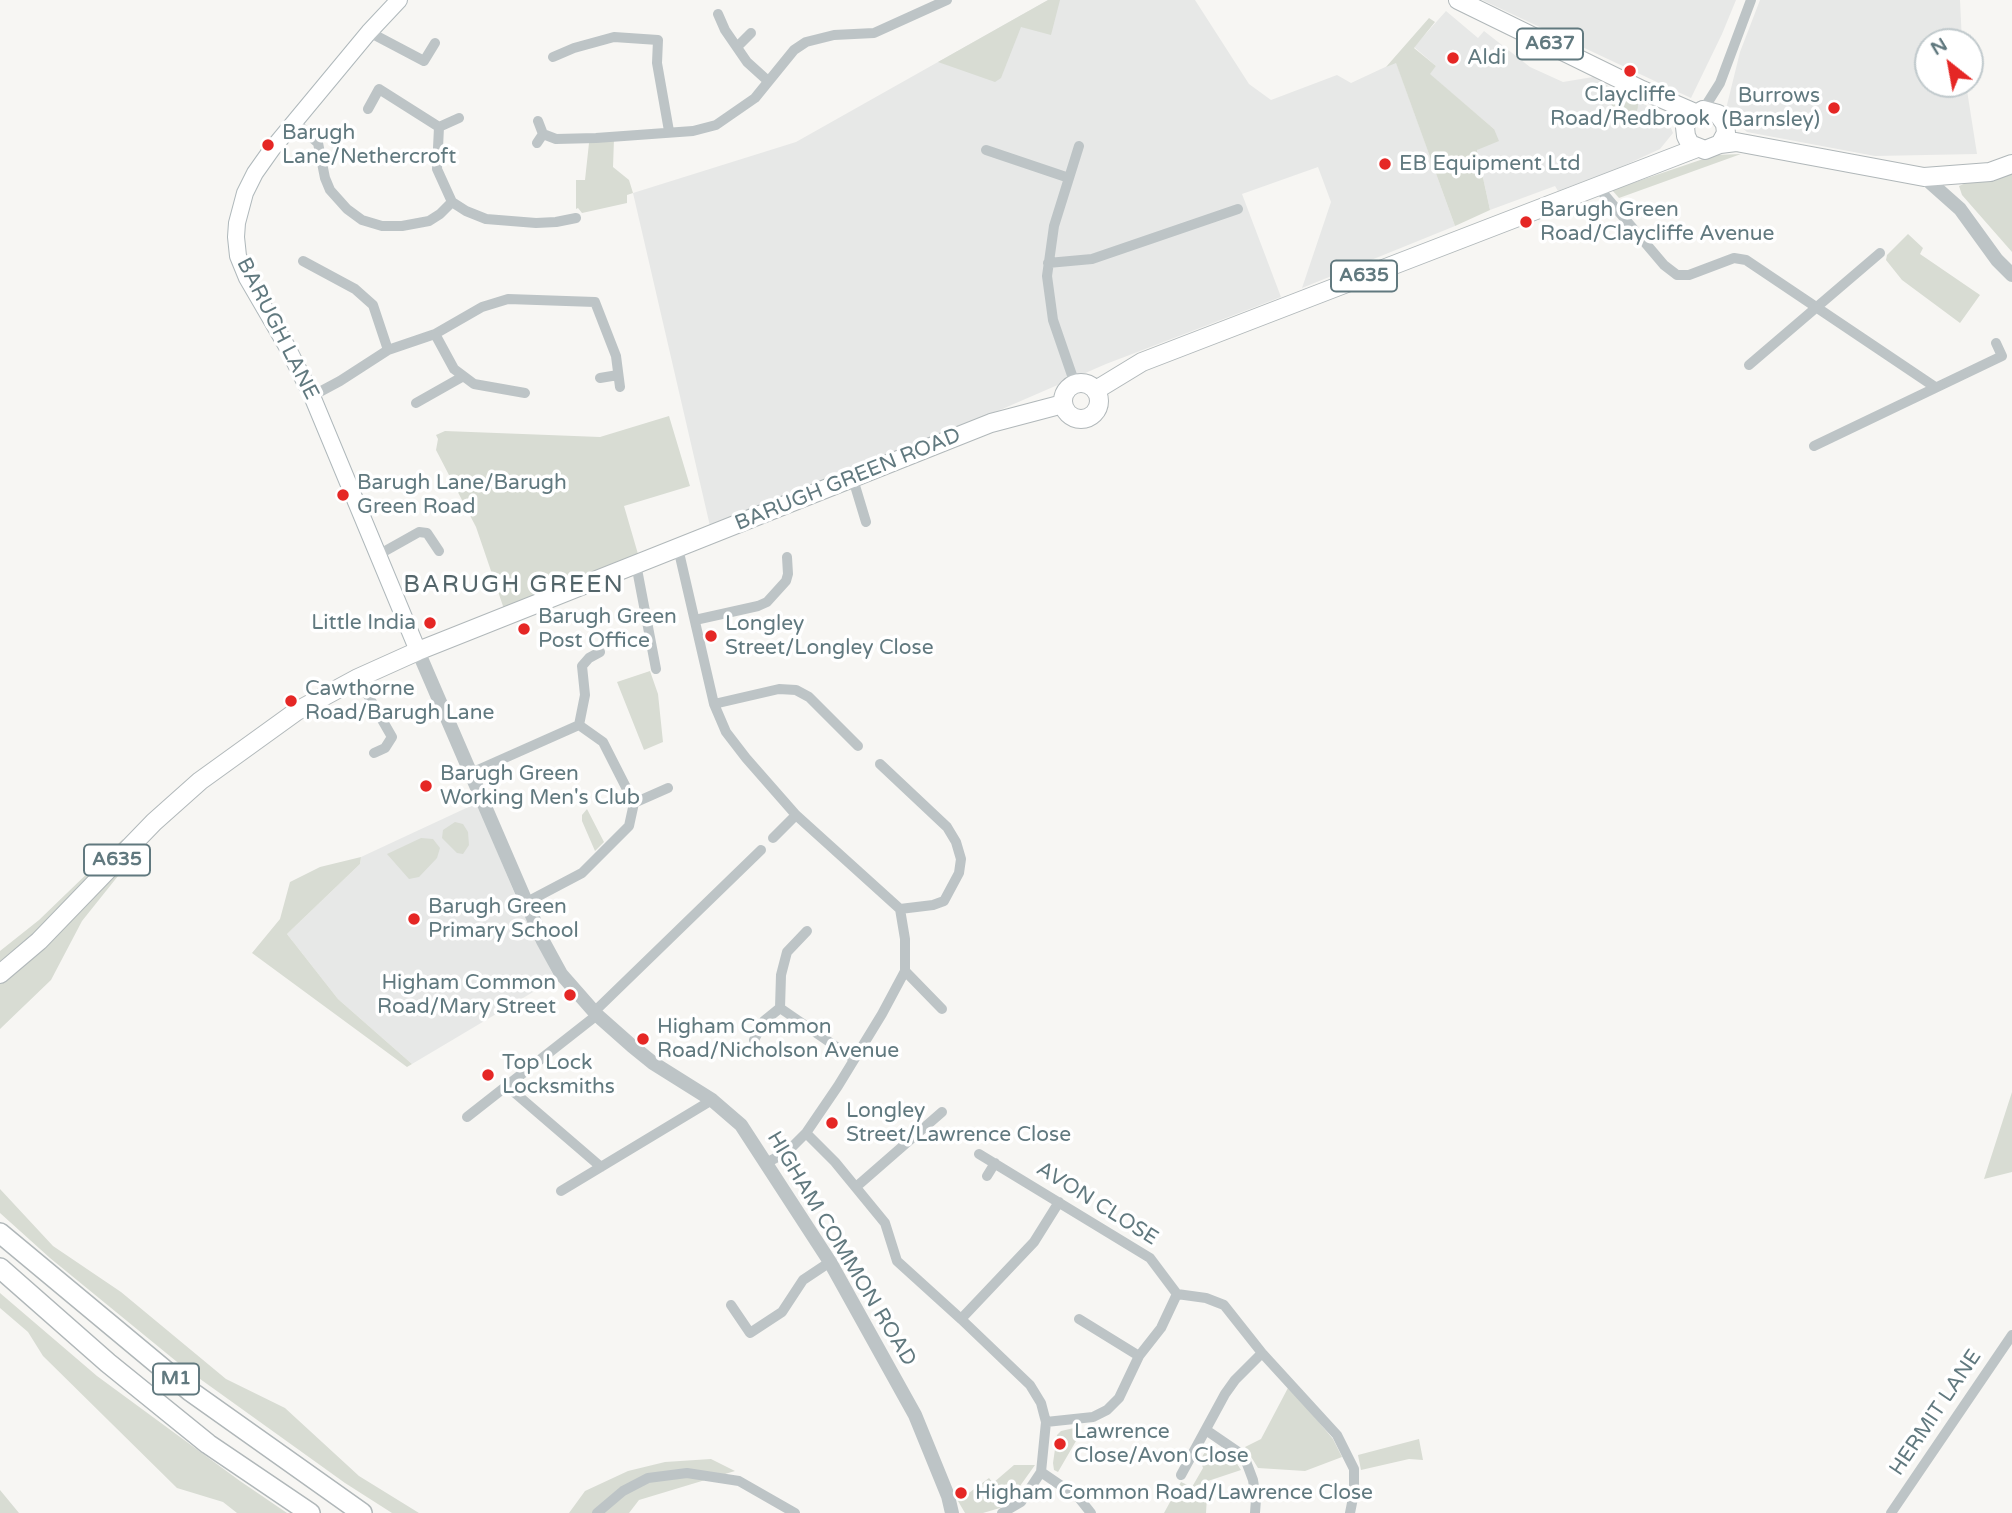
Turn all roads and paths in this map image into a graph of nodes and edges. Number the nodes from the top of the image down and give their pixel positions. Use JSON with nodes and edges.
{"nodes":[{"id":1,"x":399,"y":0,"type":"edge"},
{"id":2,"x":914,"y":0,"type":"edge"},
{"id":3,"x":947,"y":0,"type":"edge"},
{"id":4,"x":1458,"y":0,"type":"edge"},
{"id":5,"x":1751,"y":0,"type":"edge"},
{"id":6,"x":921,"y":12,"type":"junction"},
{"id":7,"x":718,"y":14,"type":"dead end"},
{"id":8,"x":369,"y":32,"type":"junction"},
{"id":9,"x":751,"y":33,"type":"dead end"},
{"id":10,"x":435,"y":43,"type":"dead end"},
{"id":11,"x":737,"y":47,"type":"junction"},
{"id":12,"x":553,"y":57,"type":"dead end"},
{"id":13,"x":768,"y":80,"type":"junction"},
{"id":14,"x":368,"y":109,"type":"dead end"},
{"id":15,"x":459,"y":118,"type":"dead end"},
{"id":16,"x":538,"y":121,"type":"dead end"},
{"id":17,"x":295,"y":122,"type":"junction"},
{"id":18,"x":1702,"y":124,"type":"junction"},
{"id":19,"x":439,"y":127,"type":"junction"},
{"id":20,"x":669,"y":131,"type":"junction"},
{"id":21,"x":1079,"y":146,"type":"dead end"},
{"id":22,"x":1756,"y":146,"type":"junction"},
{"id":23,"x":986,"y":150,"type":"dead end"},
{"id":24,"x":2012,"y":164,"type":"edge"},
{"id":25,"x":1924,"y":177,"type":"junction"},
{"id":26,"x":1069,"y":178,"type":"junction"},
{"id":27,"x":1597,"y":186,"type":"junction"},
{"id":28,"x":452,"y":202,"type":"junction"},
{"id":29,"x":1238,"y":209,"type":"dead end"},
{"id":30,"x":576,"y":218,"type":"dead end"},
{"id":31,"x":1880,"y":253,"type":"dead end"},
{"id":32,"x":303,"y":261,"type":"dead end"},
{"id":33,"x":1048,"y":263,"type":"junction"},
{"id":34,"x":2012,"y":275,"type":"edge"},
{"id":35,"x":1816,"y":308,"type":"junction"},
{"id":36,"x":435,"y":334,"type":"junction"},
{"id":37,"x":1996,"y":343,"type":"dead end"},
{"id":38,"x":388,"y":350,"type":"junction"},
{"id":39,"x":1748,"y":365,"type":"dead end"},
{"id":40,"x":618,"y":375,"type":"junction"},
{"id":41,"x":462,"y":377,"type":"junction"},
{"id":42,"x":600,"y":378,"type":"dead end"},
{"id":43,"x":1075,"y":384,"type":"junction"},
{"id":44,"x":620,"y":387,"type":"dead end"},
{"id":45,"x":1935,"y":387,"type":"junction"},
{"id":46,"x":1096,"y":390,"type":"junction"},
{"id":47,"x":525,"y":393,"type":"dead end"},
{"id":48,"x":312,"y":396,"type":"junction"},
{"id":49,"x":416,"y":403,"type":"dead end"},
{"id":50,"x":1063,"y":404,"type":"junction"},
{"id":51,"x":1814,"y":446,"type":"dead end"},
{"id":52,"x":852,"y":479,"type":"junction"},
{"id":53,"x":866,"y":522,"type":"dead end"},
{"id":54,"x":678,"y":548,"type":"junction"},
{"id":55,"x":439,"y":551,"type":"dead end"},
{"id":56,"x":377,"y":555,"type":"junction"},
{"id":57,"x":787,"y":557,"type":"dead end"},
{"id":58,"x":636,"y":565,"type":"junction"},
{"id":59,"x":695,"y":620,"type":"junction"},
{"id":60,"x":418,"y":651,"type":"junction"},
{"id":61,"x":600,"y":652,"type":"dead end"},
{"id":62,"x":656,"y":669,"type":"dead end"},
{"id":63,"x":358,"y":678,"type":"junction"},
{"id":64,"x":714,"y":704,"type":"junction"},
{"id":65,"x":579,"y":725,"type":"junction"},
{"id":66,"x":857,"y":725,"type":"dead end"},
{"id":67,"x":846,"y":734,"type":"junction"},
{"id":68,"x":858,"y":746,"type":"dead end"},
{"id":69,"x":374,"y":753,"type":"dead end"},
{"id":70,"x":471,"y":772,"type":"junction"},
{"id":71,"x":878,"y":780,"type":"dead end"},
{"id":72,"x":668,"y":788,"type":"dead end"},
{"id":73,"x":634,"y":803,"type":"junction"},
{"id":74,"x":796,"y":815,"type":"junction"},
{"id":75,"x":773,"y":838,"type":"dead end"},
{"id":76,"x":761,"y":850,"type":"dead end"},
{"id":77,"x":527,"y":902,"type":"junction"},
{"id":78,"x":900,"y":909,"type":"junction"},
{"id":79,"x":807,"y":931,"type":"dead end"},
{"id":80,"x":905,"y":971,"type":"junction"},
{"id":81,"x":0,"y":974,"type":"edge"},
{"id":82,"x":780,"y":1008,"type":"junction"},
{"id":83,"x":942,"y":1009,"type":"dead end"},
{"id":84,"x":596,"y":1014,"type":"junction"},
{"id":85,"x":754,"y":1040,"type":"dead end"},
{"id":86,"x":854,"y":1059,"type":"junction"},
{"id":87,"x":508,"y":1087,"type":"junction"},
{"id":88,"x":712,"y":1100,"type":"junction"},
{"id":89,"x":942,"y":1112,"type":"dead end"},
{"id":90,"x":467,"y":1118,"type":"dead end"},
{"id":91,"x":806,"y":1133,"type":"junction"},
{"id":92,"x":979,"y":1154,"type":"dead end"},
{"id":93,"x":766,"y":1163,"type":"junction"},
{"id":94,"x":995,"y":1163,"type":"junction"},
{"id":95,"x":601,"y":1167,"type":"junction"},
{"id":96,"x":987,"y":1176,"type":"dead end"},
{"id":97,"x":856,"y":1187,"type":"junction"},
{"id":98,"x":561,"y":1191,"type":"dead end"},
{"id":99,"x":1059,"y":1202,"type":"junction"},
{"id":100,"x":0,"y":1233,"type":"edge"},
{"id":101,"x":830,"y":1262,"type":"junction"},
{"id":102,"x":0,"y":1268,"type":"edge"},
{"id":103,"x":1177,"y":1294,"type":"junction"},
{"id":104,"x":731,"y":1305,"type":"dead end"},
{"id":105,"x":961,"y":1319,"type":"junction"},
{"id":106,"x":1079,"y":1319,"type":"dead end"},
{"id":107,"x":2012,"y":1335,"type":"edge"},
{"id":108,"x":1262,"y":1353,"type":"junction"},
{"id":109,"x":1139,"y":1356,"type":"junction"},
{"id":110,"x":1046,"y":1422,"type":"junction"},
{"id":111,"x":1206,"y":1430,"type":"junction"},
{"id":112,"x":1041,"y":1472,"type":"junction"},
{"id":113,"x":1181,"y":1475,"type":"dead end"},
{"id":114,"x":310,"y":1513,"type":"edge"},
{"id":115,"x":362,"y":1513,"type":"edge"},
{"id":116,"x":597,"y":1513,"type":"edge"},
{"id":117,"x":795,"y":1513,"type":"edge"},
{"id":118,"x":952,"y":1513,"type":"edge"},
{"id":119,"x":1002,"y":1513,"type":"edge"},
{"id":120,"x":1091,"y":1513,"type":"edge"},
{"id":121,"x":1255,"y":1513,"type":"edge"},
{"id":122,"x":1350,"y":1513,"type":"edge"},
{"id":123,"x":1891,"y":1513,"type":"edge"}],
"edges":[{"from":1,"to":8,"type":"main road","name":"BARUGH LANE"},
{"from":2,"to":6,"type":"street"},
{"from":3,"to":6,"type":"street"},
{"from":4,"to":18,"type":"main road","number":"A637"},
{"from":5,"to":18,"type":"street"},
{"from":6,"to":13,"type":"street"},
{"from":7,"to":11,"type":"street"},
{"from":8,"to":10,"type":"street"},
{"from":8,"to":17,"type":"main road","name":"BARUGH LANE"},
{"from":9,"to":11,"type":"street"},
{"from":11,"to":13,"type":"street"},
{"from":12,"to":20,"type":"street"},
{"from":13,"to":20,"type":"street"},
{"from":14,"to":19,"type":"street"},
{"from":15,"to":19,"type":"street"},
{"from":16,"to":20,"type":"street"},
{"from":17,"to":28,"type":"street"},
{"from":17,"to":48,"type":"main road","name":"BARUGH LANE"},
{"from":18,"to":22,"type":"main road","number":"A635"},
{"from":18,"to":22,"type":"main road","number":"A635"},
{"from":18,"to":27,"type":"main road","number":"A635"},
{"from":19,"to":28,"type":"street"},
{"from":21,"to":26,"type":"street"},
{"from":22,"to":25,"type":"main road","number":"A635"},
{"from":23,"to":26,"type":"street"},
{"from":24,"to":25,"type":"main road","number":"A635"},
{"from":25,"to":34,"type":"street"},
{"from":26,"to":33,"type":"street"},
{"from":27,"to":35,"type":"street"},
{"from":27,"to":46,"type":"main road","number":"A635"},
{"from":28,"to":30,"type":"street"},
{"from":29,"to":33,"type":"street"},
{"from":31,"to":35,"type":"street"},
{"from":32,"to":38,"type":"street"},
{"from":33,"to":43,"type":"street"},
{"from":35,"to":39,"type":"street"},
{"from":35,"to":45,"type":"street"},
{"from":36,"to":38,"type":"street"},
{"from":36,"to":40,"type":"street"},
{"from":36,"to":41,"type":"street"},
{"from":37,"to":45,"type":"street"},
{"from":38,"to":48,"type":"street"},
{"from":40,"to":42,"type":"street"},
{"from":40,"to":44,"type":"street"},
{"from":41,"to":47,"type":"street"},
{"from":41,"to":49,"type":"street"},
{"from":43,"to":46,"type":"main road"},
{"from":43,"to":50,"type":"main road"},
{"from":45,"to":51,"type":"street"},
{"from":46,"to":50,"type":"main road"},
{"from":48,"to":56,"type":"main road","name":"BARUGH LANE"},
{"from":50,"to":52,"type":"main road","name":"BARUGH GREEN ROAD","number":"A635"},
{"from":52,"to":53,"type":"street"},
{"from":52,"to":54,"type":"main road","name":"BARUGH GREEN ROAD","number":"A635"},
{"from":54,"to":58,"type":"main road","name":"BARUGH GREEN ROAD","number":"A635"},
{"from":54,"to":59,"type":"street"},
{"from":55,"to":56,"type":"street"},
{"from":56,"to":60,"type":"main road","name":"BARUGH LANE"},
{"from":57,"to":59,"type":"street"},
{"from":58,"to":60,"type":"main road","name":"BARUGH GREEN ROAD","number":"A635"},
{"from":58,"to":62,"type":"street"},
{"from":59,"to":64,"type":"street"},
{"from":60,"to":63,"type":"main road","number":"A635"},
{"from":60,"to":70,"type":"street","name":"HIGHAM COMMON ROAD"},
{"from":61,"to":65,"type":"street"},
{"from":63,"to":69,"type":"street"},
{"from":63,"to":81,"type":"main road","number":"A635"},
{"from":64,"to":67,"type":"street"},
{"from":64,"to":74,"type":"street"},
{"from":65,"to":70,"type":"street"},
{"from":65,"to":73,"type":"street"},
{"from":66,"to":67,"type":"street"},
{"from":67,"to":68,"type":"street"},
{"from":70,"to":77,"type":"street","name":"HIGHAM COMMON ROAD"},
{"from":71,"to":78,"type":"street"},
{"from":72,"to":73,"type":"street"},
{"from":73,"to":77,"type":"street"},
{"from":74,"to":75,"type":"street"},
{"from":74,"to":78,"type":"street"},
{"from":76,"to":84,"type":"street"},
{"from":77,"to":84,"type":"street","name":"HIGHAM COMMON ROAD"},
{"from":78,"to":80,"type":"street"},
{"from":79,"to":82,"type":"street"},
{"from":80,"to":83,"type":"street"},
{"from":80,"to":86,"type":"street"},
{"from":82,"to":85,"type":"street"},
{"from":82,"to":86,"type":"street"},
{"from":84,"to":87,"type":"street"},
{"from":84,"to":88,"type":"street","name":"HIGHAM COMMON ROAD"},
{"from":86,"to":91,"type":"street"},
{"from":87,"to":90,"type":"street"},
{"from":87,"to":95,"type":"street"},
{"from":88,"to":93,"type":"street","name":"HIGHAM COMMON ROAD"},
{"from":88,"to":95,"type":"street"},
{"from":89,"to":97,"type":"street"},
{"from":91,"to":93,"type":"street"},
{"from":91,"to":97,"type":"street"},
{"from":92,"to":94,"type":"street","name":"AVON CLOSE"},
{"from":93,"to":101,"type":"street","name":"HIGHAM COMMON ROAD"},
{"from":94,"to":96,"type":"street"},
{"from":94,"to":99,"type":"street","name":"AVON CLOSE"},
{"from":95,"to":98,"type":"street"},
{"from":97,"to":105,"type":"street"},
{"from":99,"to":103,"type":"street","name":"AVON CLOSE"},
{"from":99,"to":105,"type":"street"},
{"from":100,"to":115,"type":"highway","number":"M1"},
{"from":101,"to":104,"type":"street"},
{"from":101,"to":118,"type":"street","name":"HIGHAM COMMON ROAD"},
{"from":102,"to":114,"type":"highway","number":"M1"},
{"from":103,"to":108,"type":"street"},
{"from":103,"to":109,"type":"street"},
{"from":105,"to":110,"type":"street"},
{"from":106,"to":109,"type":"street"},
{"from":107,"to":123,"type":"street","name":"HERMIT LANE"},
{"from":108,"to":111,"type":"street"},
{"from":108,"to":122,"type":"street"},
{"from":109,"to":110,"type":"street"},
{"from":110,"to":112,"type":"street"},
{"from":111,"to":113,"type":"street"},
{"from":111,"to":121,"type":"street"},
{"from":112,"to":119,"type":"street"},
{"from":112,"to":120,"type":"street"},
{"from":116,"to":117,"type":"street"}]}
